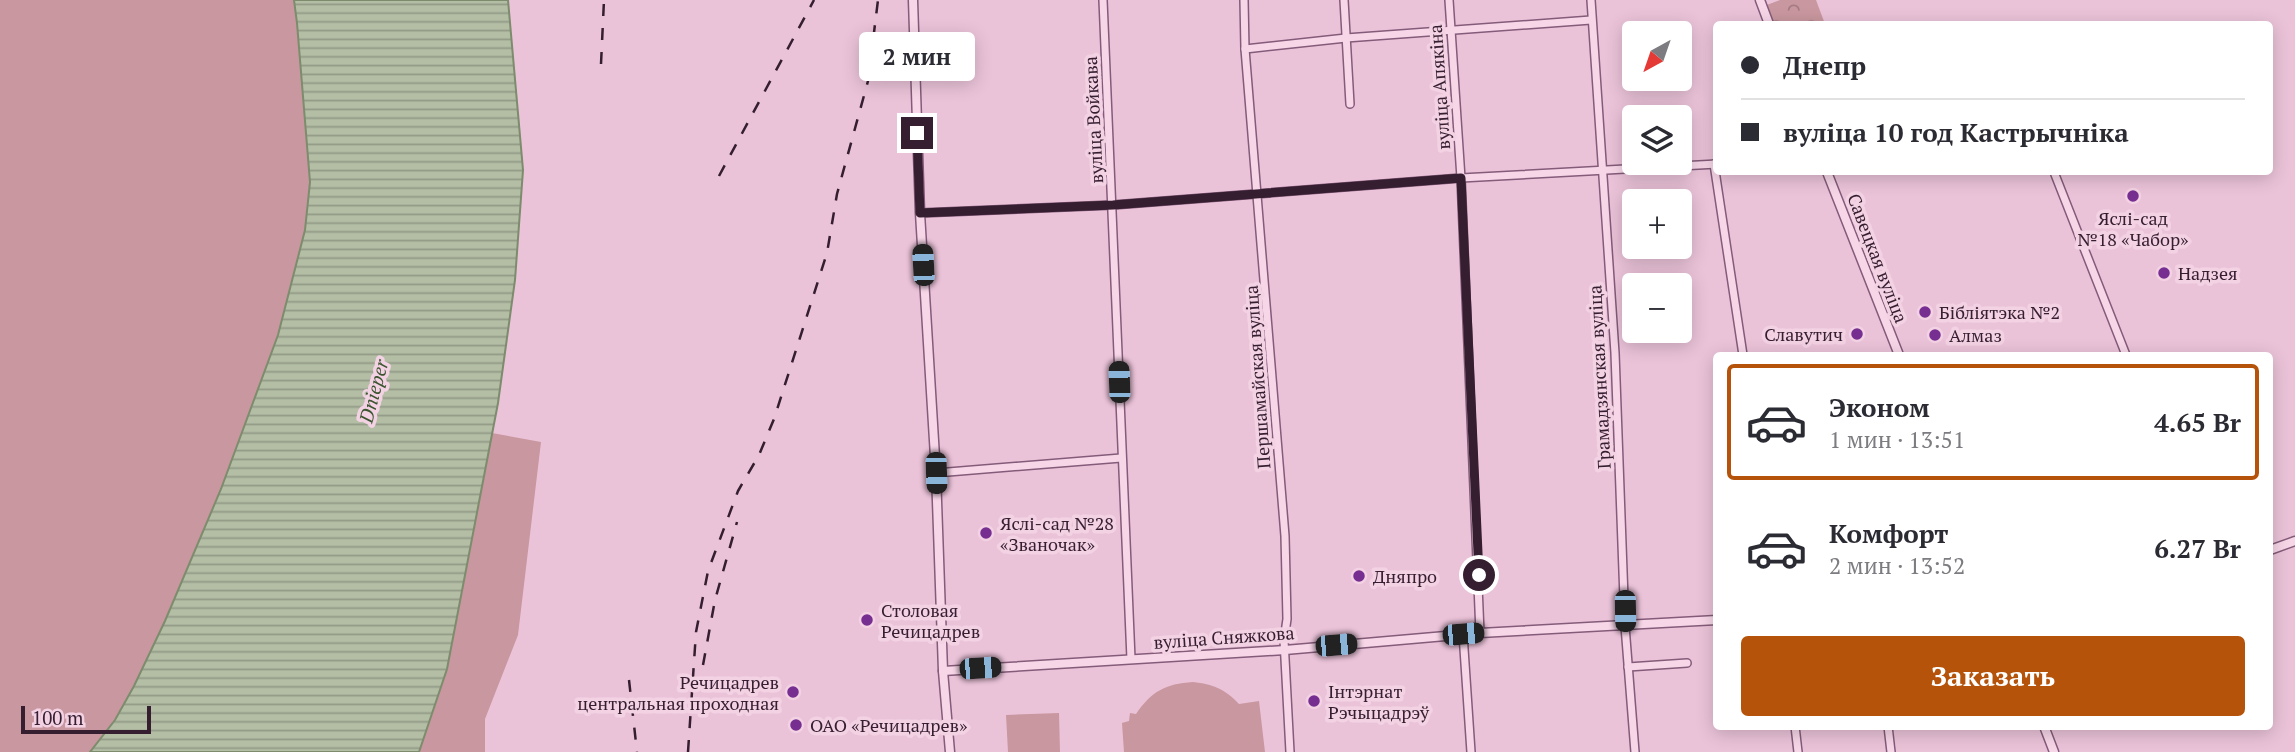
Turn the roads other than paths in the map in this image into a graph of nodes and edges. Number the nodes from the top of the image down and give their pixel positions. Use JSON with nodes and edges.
{"nodes":[{"id":1,"x":913,"y":0,"type":"edge"},
{"id":2,"x":1103,"y":0,"type":"edge"},
{"id":3,"x":1244,"y":0,"type":"edge"},
{"id":4,"x":1344,"y":0,"type":"edge"},
{"id":5,"x":1449,"y":0,"type":"edge"},
{"id":6,"x":1591,"y":0,"type":"edge"},
{"id":7,"x":1759,"y":0,"type":"edge"},
{"id":8,"x":1591,"y":20,"type":"junction"},
{"id":9,"x":1768,"y":21,"type":"edge"},
{"id":10,"x":1451,"y":31,"type":"junction"},
{"id":11,"x":1346,"y":38,"type":"junction"},
{"id":12,"x":1245,"y":49,"type":"junction"},
{"id":13,"x":1350,"y":104,"type":"dead end"},
{"id":14,"x":1713,"y":164,"type":"edge"},
{"id":15,"x":1602,"y":170,"type":"junction"},
{"id":16,"x":1717,"y":175,"type":"edge"},
{"id":17,"x":1828,"y":175,"type":"edge"},
{"id":18,"x":2055,"y":175,"type":"edge"},
{"id":19,"x":1461,"y":178,"type":"junction"},
{"id":20,"x":1258,"y":195,"type":"junction"},
{"id":21,"x":1113,"y":205,"type":"junction"},
{"id":22,"x":920,"y":213,"type":"junction"},
{"id":23,"x":1743,"y":352,"type":"edge"},
{"id":24,"x":1898,"y":352,"type":"edge"},
{"id":25,"x":2125,"y":352,"type":"edge"},
{"id":26,"x":1121,"y":458,"type":"junction"},
{"id":27,"x":936,"y":473,"type":"junction"},
{"id":28,"x":2295,"y":541,"type":"edge"},
{"id":29,"x":2273,"y":549,"type":"edge"},
{"id":30,"x":1713,"y":620,"type":"edge"},
{"id":31,"x":1625,"y":625,"type":"junction"},
{"id":32,"x":1480,"y":633,"type":"junction"},
{"id":33,"x":1463,"y":634,"type":"junction"},
{"id":34,"x":1285,"y":650,"type":"junction"},
{"id":35,"x":1131,"y":659,"type":"junction"},
{"id":36,"x":1688,"y":663,"type":"dead end"},
{"id":37,"x":1628,"y":667,"type":"junction"},
{"id":38,"x":943,"y":671,"type":"junction"},
{"id":39,"x":1795,"y":730,"type":"edge"},
{"id":40,"x":1888,"y":730,"type":"edge"},
{"id":41,"x":2046,"y":730,"type":"edge"},
{"id":42,"x":950,"y":752,"type":"edge"},
{"id":43,"x":1290,"y":752,"type":"edge"},
{"id":44,"x":1471,"y":752,"type":"edge"},
{"id":45,"x":1635,"y":752,"type":"edge"},
{"id":46,"x":1798,"y":752,"type":"edge"},
{"id":47,"x":1891,"y":752,"type":"edge"},
{"id":48,"x":2054,"y":752,"type":"edge"}],
"edges":[{"from":1,"to":22,"type":"street"},
{"from":2,"to":21,"type":"street","name":"вуліца Войкава"},
{"from":3,"to":12,"type":"street","name":"Першамайская вуліца"},
{"from":4,"to":11,"type":"street"},
{"from":5,"to":10,"type":"street","name":"вуліца Апякіна"},
{"from":6,"to":8,"type":"street","name":"Грамадзянская вуліца"},
{"from":7,"to":9,"type":"street"},
{"from":8,"to":10,"type":"street"},
{"from":8,"to":15,"type":"street","name":"Грамадзянская вуліца"},
{"from":10,"to":11,"type":"street"},
{"from":10,"to":19,"type":"street","name":"вуліца Апякіна"},
{"from":11,"to":12,"type":"street"},
{"from":11,"to":13,"type":"street"},
{"from":12,"to":20,"type":"street","name":"Першамайская вуліца"},
{"from":14,"to":15,"type":"street"},
{"from":15,"to":19,"type":"street"},
{"from":15,"to":31,"type":"street","name":"Грамадзянская вуліца"},
{"from":16,"to":23,"type":"street"},
{"from":17,"to":24,"type":"street","name":"Савецкая вуліца"},
{"from":18,"to":25,"type":"street"},
{"from":19,"to":20,"type":"street"},
{"from":19,"to":32,"type":"street","name":"вуліца Апякіна"},
{"from":20,"to":21,"type":"street"},
{"from":20,"to":34,"type":"street","name":"Першамайская вуліца"},
{"from":21,"to":22,"type":"street"},
{"from":21,"to":26,"type":"street","name":"вуліца Войкава"},
{"from":22,"to":27,"type":"street"},
{"from":26,"to":27,"type":"street"},
{"from":26,"to":35,"type":"street","name":"вуліца Войкава"},
{"from":27,"to":38,"type":"street"},
{"from":28,"to":29,"type":"street"},
{"from":30,"to":31,"type":"street","name":"вуліца Сняжкова"},
{"from":31,"to":32,"type":"street","name":"вуліца Сняжкова"},
{"from":31,"to":37,"type":"street","name":"Грамадзянская вуліца"},
{"from":32,"to":33,"type":"street","name":"вуліца Сняжкова"},
{"from":33,"to":34,"type":"street","name":"вуліца Сняжкова"},
{"from":33,"to":44,"type":"street"},
{"from":34,"to":35,"type":"street","name":"вуліца Сняжкова"},
{"from":34,"to":43,"type":"street","name":"Першамайская вуліца"},
{"from":35,"to":38,"type":"street","name":"вуліца Сняжкова"},
{"from":36,"to":37,"type":"street"},
{"from":37,"to":45,"type":"street","name":"Грамадзянская вуліца"},
{"from":38,"to":42,"type":"street"},
{"from":39,"to":46,"type":"street"},
{"from":40,"to":47,"type":"street"},
{"from":41,"to":48,"type":"street"}]}
